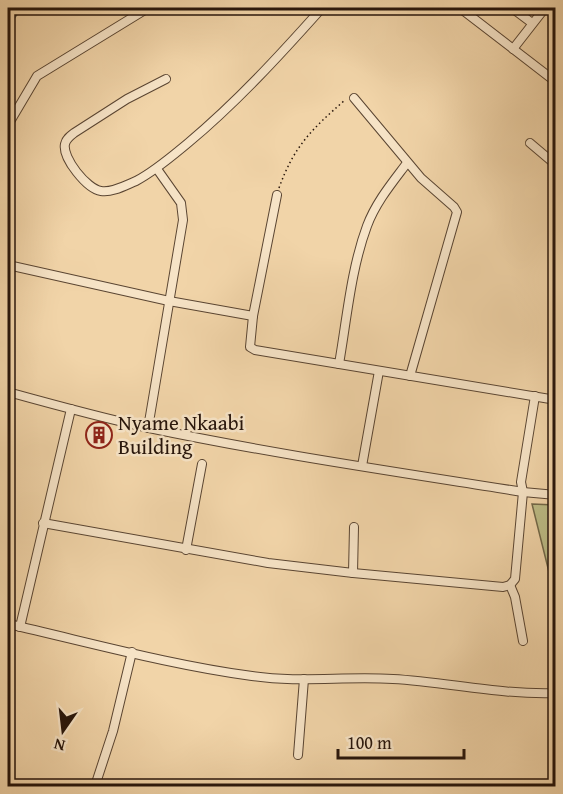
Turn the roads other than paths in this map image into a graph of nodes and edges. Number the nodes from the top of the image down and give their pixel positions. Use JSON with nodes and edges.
{"nodes":[{"id":1,"x":148,"y":8,"type":"edge"},
{"id":2,"x":322,"y":8,"type":"edge"},
{"id":3,"x":460,"y":8,"type":"edge"},
{"id":4,"x":512,"y":8,"type":"edge"},
{"id":5,"x":545,"y":8,"type":"edge"},
{"id":6,"x":532,"y":23,"type":"junction"},
{"id":7,"x":513,"y":49,"type":"junction"},
{"id":8,"x":166,"y":79,"type":"dead end"},
{"id":9,"x":555,"y":82,"type":"edge"},
{"id":10,"x":354,"y":98,"type":"road end"},
{"id":11,"x":8,"y":125,"type":"edge"},
{"id":12,"x":530,"y":143,"type":"dead end"},
{"id":13,"x":407,"y":163,"type":"junction"},
{"id":14,"x":555,"y":165,"type":"edge"},
{"id":15,"x":157,"y":169,"type":"junction"},
{"id":16,"x":277,"y":195,"type":"road end"},
{"id":17,"x":8,"y":265,"type":"edge"},
{"id":18,"x":169,"y":301,"type":"junction"},
{"id":19,"x":253,"y":316,"type":"junction"},
{"id":20,"x":339,"y":364,"type":"junction"},
{"id":21,"x":379,"y":371,"type":"junction"},
{"id":22,"x":410,"y":376,"type":"junction"},
{"id":23,"x":8,"y":392,"type":"edge"},
{"id":24,"x":535,"y":396,"type":"junction"},
{"id":25,"x":555,"y":400,"type":"edge"},
{"id":26,"x":71,"y":409,"type":"junction"},
{"id":27,"x":148,"y":428,"type":"junction"},
{"id":28,"x":202,"y":464,"type":"dead end"},
{"id":29,"x":362,"y":466,"type":"junction"},
{"id":30,"x":523,"y":492,"type":"junction"},
{"id":31,"x":555,"y":495,"type":"edge"},
{"id":32,"x":43,"y":524,"type":"junction"},
{"id":33,"x":354,"y":527,"type":"dead end"},
{"id":34,"x":186,"y":550,"type":"junction"},
{"id":35,"x":353,"y":573,"type":"junction"},
{"id":36,"x":510,"y":585,"type":"junction"},
{"id":37,"x":8,"y":624,"type":"edge"},
{"id":38,"x":20,"y":627,"type":"junction"},
{"id":39,"x":523,"y":641,"type":"dead end"},
{"id":40,"x":132,"y":652,"type":"junction"},
{"id":41,"x":304,"y":679,"type":"junction"},
{"id":42,"x":555,"y":693,"type":"edge"},
{"id":43,"x":298,"y":755,"type":"dead end"},
{"id":44,"x":95,"y":786,"type":"edge"}],
"edges":[{"from":1,"to":11,"type":"street"},
{"from":2,"to":15,"type":"street"},
{"from":3,"to":7,"type":"street"},
{"from":4,"to":6,"type":"street"},
{"from":5,"to":6,"type":"street"},
{"from":6,"to":7,"type":"street"},
{"from":7,"to":9,"type":"street"},
{"from":8,"to":15,"type":"street"},
{"from":10,"to":13,"type":"street"},
{"from":12,"to":14,"type":"street"},
{"from":13,"to":20,"type":"street"},
{"from":13,"to":22,"type":"street"},
{"from":15,"to":18,"type":"street"},
{"from":16,"to":19,"type":"street"},
{"from":17,"to":18,"type":"street"},
{"from":18,"to":19,"type":"street"},
{"from":18,"to":27,"type":"street"},
{"from":19,"to":20,"type":"street"},
{"from":20,"to":21,"type":"street"},
{"from":21,"to":22,"type":"street"},
{"from":21,"to":29,"type":"street"},
{"from":22,"to":24,"type":"street"},
{"from":23,"to":26,"type":"street"},
{"from":24,"to":25,"type":"street"},
{"from":24,"to":30,"type":"street"},
{"from":26,"to":27,"type":"street"},
{"from":26,"to":32,"type":"street"},
{"from":27,"to":29,"type":"street"},
{"from":28,"to":34,"type":"street"},
{"from":29,"to":30,"type":"street"},
{"from":30,"to":31,"type":"street"},
{"from":30,"to":36,"type":"street"},
{"from":32,"to":34,"type":"street"},
{"from":32,"to":38,"type":"street"},
{"from":33,"to":35,"type":"street"},
{"from":34,"to":35,"type":"street"},
{"from":35,"to":36,"type":"street"},
{"from":36,"to":39,"type":"street"},
{"from":37,"to":38,"type":"street"},
{"from":38,"to":40,"type":"street"},
{"from":40,"to":41,"type":"street"},
{"from":40,"to":44,"type":"street"},
{"from":41,"to":42,"type":"street"},
{"from":41,"to":43,"type":"street"}]}
